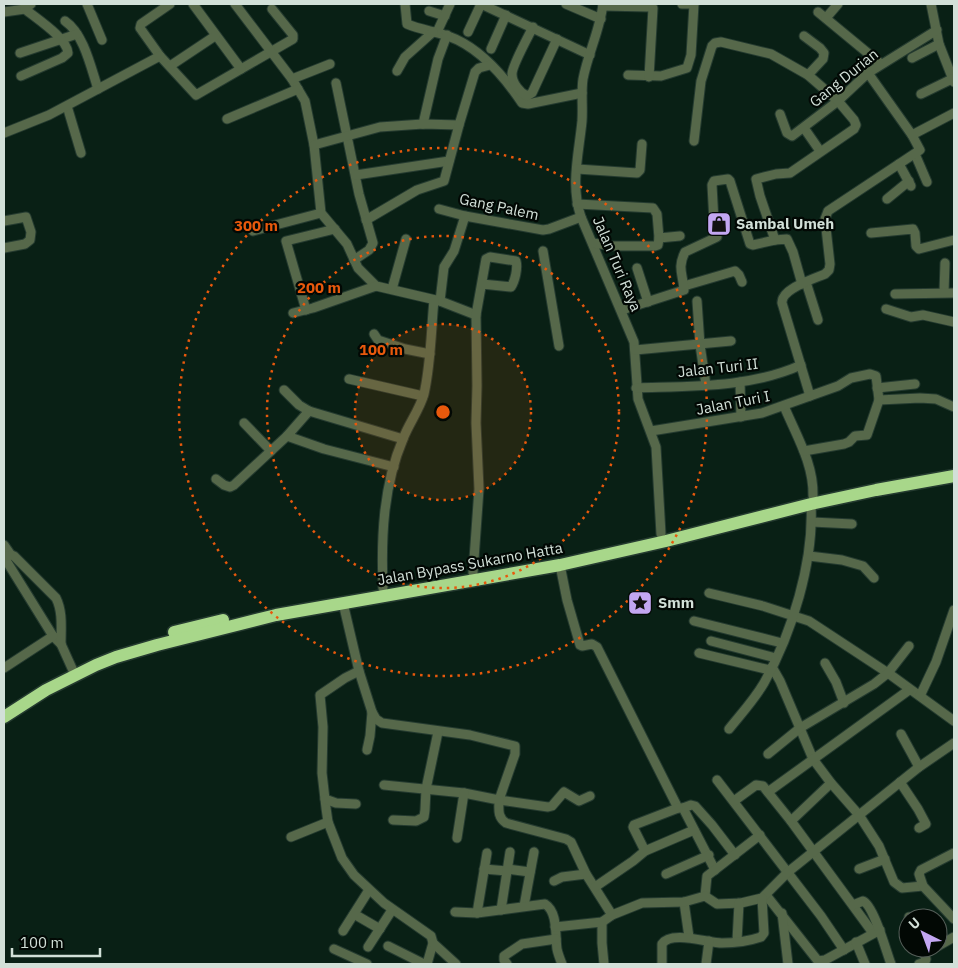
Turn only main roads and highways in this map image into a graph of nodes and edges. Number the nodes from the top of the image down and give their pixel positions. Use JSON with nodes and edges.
{"nodes":[{"id":1,"x":954,"y":468,"type":"edge"},
{"id":2,"x":954,"y":476,"type":"edge"},
{"id":3,"x":812,"y":500,"type":"junction"},
{"id":4,"x":73,"y":672,"type":"junction"},
{"id":5,"x":4,"y":708,"type":"edge"},
{"id":6,"x":4,"y":717,"type":"edge"}],
"edges":[{"from":1,"to":3,"type":"highway","name":"Jalan Bypass Sukarno Hatta"},
{"from":2,"to":3,"type":"highway","name":"Jalan Bypass Sukarno Hatta"},
{"from":3,"to":4,"type":"highway","name":"Jalan Bypass Sukarno Hatta"},
{"from":3,"to":4,"type":"highway","name":"Jalan Bypass Sukarno Hatta"},
{"from":4,"to":5,"type":"highway","name":"Jalan Bypass Sukarno Hatta"},
{"from":4,"to":6,"type":"highway","name":"Jalan Bypass Sukarno Hatta"}]}
